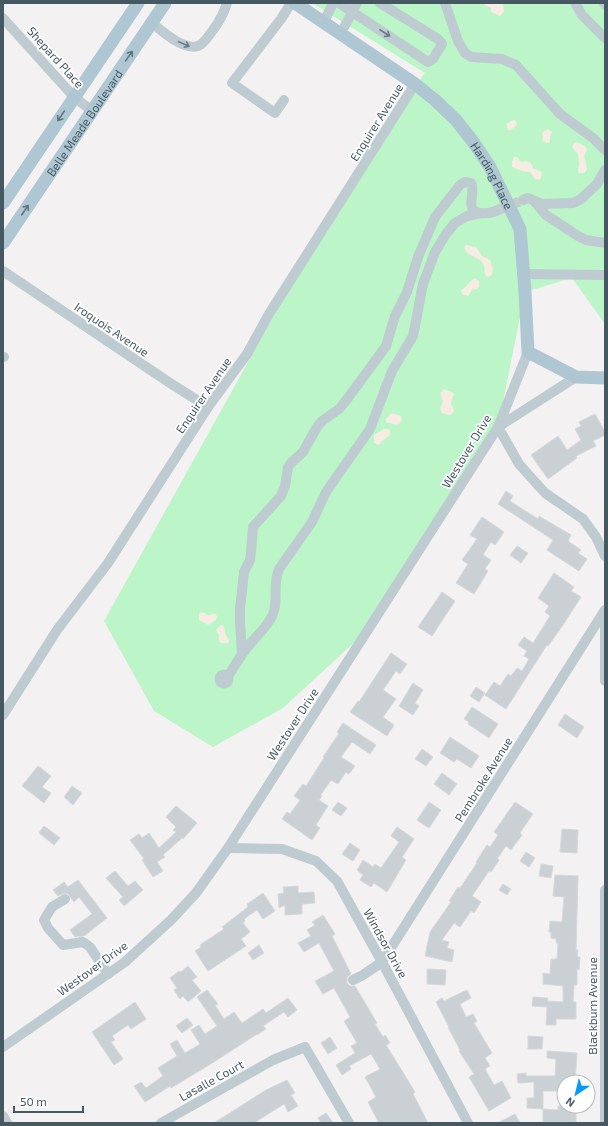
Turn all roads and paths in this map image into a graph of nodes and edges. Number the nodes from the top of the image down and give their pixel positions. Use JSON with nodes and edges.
{"nodes":[{"id":1,"x":138,"y":3,"type":"edge"},
{"id":2,"x":165,"y":3,"type":"edge"},
{"id":3,"x":226,"y":3,"type":"edge"},
{"id":4,"x":291,"y":3,"type":"edge"},
{"id":5,"x":295,"y":3,"type":"edge"},
{"id":6,"x":333,"y":3,"type":"edge"},
{"id":7,"x":339,"y":3,"type":"edge"},
{"id":8,"x":380,"y":3,"type":"edge"},
{"id":9,"x":445,"y":3,"type":"edge"},
{"id":10,"x":575,"y":3,"type":"edge"},
{"id":11,"x":354,"y":8,"type":"edge"},
{"id":12,"x":3,"y":18,"type":"edge"},
{"id":13,"x":324,"y":22,"type":"junction"},
{"id":14,"x":152,"y":23,"type":"junction"},
{"id":15,"x":341,"y":33,"type":"junction"},
{"id":16,"x":605,"y":38,"type":"edge"},
{"id":17,"x":415,"y":84,"type":"junction"},
{"id":18,"x":74,"y":97,"type":"junction"},
{"id":19,"x":284,"y":100,"type":"dead end"},
{"id":20,"x":91,"y":110,"type":"junction"},
{"id":21,"x":605,"y":150,"type":"edge"},
{"id":22,"x":605,"y":170,"type":"edge"},
{"id":23,"x":523,"y":200,"type":"tunnel mouth"},
{"id":24,"x":535,"y":202,"type":"junction"},
{"id":25,"x":3,"y":203,"type":"edge"},
{"id":26,"x":496,"y":210,"type":"tunnel mouth"},
{"id":27,"x":481,"y":213,"type":"junction"},
{"id":28,"x":3,"y":242,"type":"edge"},
{"id":29,"x":605,"y":243,"type":"edge"},
{"id":30,"x":3,"y":271,"type":"edge"},
{"id":31,"x":524,"y":274,"type":"junction"},
{"id":32,"x":605,"y":275,"type":"edge"},
{"id":33,"x":528,"y":352,"type":"junction"},
{"id":34,"x":576,"y":377,"type":"junction"},
{"id":35,"x":605,"y":378,"type":"edge"},
{"id":36,"x":208,"y":407,"type":"junction"},
{"id":37,"x":498,"y":427,"type":"junction"},
{"id":38,"x":605,"y":556,"type":"edge"},
{"id":39,"x":605,"y":607,"type":"edge"},
{"id":40,"x":605,"y":610,"type":"edge"},
{"id":41,"x":242,"y":654,"type":"junction"},
{"id":42,"x":228,"y":676,"type":"dead end"},
{"id":43,"x":605,"y":681,"type":"edge"},
{"id":44,"x":3,"y":715,"type":"edge"},
{"id":45,"x":228,"y":848,"type":"junction"},
{"id":46,"x":605,"y":890,"type":"edge"},
{"id":47,"x":66,"y":899,"type":"dead end"},
{"id":48,"x":382,"y":962,"type":"junction"},
{"id":49,"x":108,"y":974,"type":"junction"},
{"id":50,"x":353,"y":980,"type":"dead end"},
{"id":51,"x":3,"y":1047,"type":"edge"},
{"id":52,"x":3,"y":1116,"type":"edge"},
{"id":53,"x":7,"y":1123,"type":"edge"},
{"id":54,"x":161,"y":1123,"type":"edge"},
{"id":55,"x":349,"y":1123,"type":"edge"},
{"id":56,"x":468,"y":1123,"type":"edge"},
{"id":57,"x":605,"y":1123,"type":"edge"}],
"edges":[{"from":1,"to":18,"type":"main road","name":"Belle Meade Boulevard"},
{"from":2,"to":14,"type":"main road","name":"Belle Meade Boulevard"},
{"from":14,"to":3,"type":"street","one_way":true},
{"from":4,"to":19,"type":"street"},
{"from":5,"to":13,"type":"main road","name":"Harding Place"},
{"from":6,"to":13,"type":"street"},
{"from":7,"to":11,"type":"street"},
{"from":11,"to":8,"type":"street","one_way":true},
{"from":9,"to":21,"type":"street"},
{"from":10,"to":16,"type":"street"},
{"from":11,"to":15,"type":"street"},
{"from":12,"to":18,"type":"street","name":"Shepard Place"},
{"from":13,"to":15,"type":"main road","name":"Harding Place"},
{"from":20,"to":14,"type":"main road","name":"Belle Meade Boulevard","one_way":true},
{"from":15,"to":17,"type":"main road","name":"Harding Place"},
{"from":17,"to":31,"type":"main road","name":"Harding Place"},
{"from":17,"to":36,"type":"street","name":"Enquirer Avenue"},
{"from":18,"to":20,"type":"street","name":"Shepard Place"},
{"from":18,"to":25,"type":"main road","name":"Belle Meade Boulevard","one_way":true},
{"from":28,"to":20,"type":"main road","name":"Belle Meade Boulevard","one_way":true},
{"from":22,"to":24,"type":"street"},
{"from":23,"to":24,"type":"street"},
{"from":24,"to":29,"type":"street"},
{"from":26,"to":27,"type":"street"},
{"from":27,"to":41,"type":"street"},
{"from":27,"to":41,"type":"street"},
{"from":30,"to":36,"type":"street","name":"Iroquois Avenue"},
{"from":31,"to":32,"type":"street"},
{"from":31,"to":33,"type":"main road","name":"Harding Place"},
{"from":33,"to":34,"type":"main road"},
{"from":33,"to":37,"type":"street","name":"Westover Drive"},
{"from":34,"to":35,"type":"main road"},
{"from":34,"to":37,"type":"street"},
{"from":36,"to":44,"type":"street","name":"Enquirer Avenue"},
{"from":37,"to":38,"type":"street"},
{"from":37,"to":45,"type":"street","name":"Westover Drive"},
{"from":39,"to":40,"type":"street"},
{"from":40,"to":43,"type":"street"},
{"from":40,"to":48,"type":"street","name":"Pembroke Avenue"},
{"from":41,"to":42,"type":"street"},
{"from":45,"to":48,"type":"street","name":"Windsor Drive"},
{"from":45,"to":49,"type":"street","name":"Westover Drive"},
{"from":46,"to":57,"type":"street","name":"Blackburn Avenue"},
{"from":47,"to":49,"type":"street"},
{"from":48,"to":50,"type":"street"},
{"from":48,"to":56,"type":"street","name":"Windsor Drive"},
{"from":49,"to":51,"type":"street","name":"Westover Drive"},
{"from":52,"to":53,"type":"street"},
{"from":54,"to":55,"type":"street","name":"Lasalle Court"}]}
